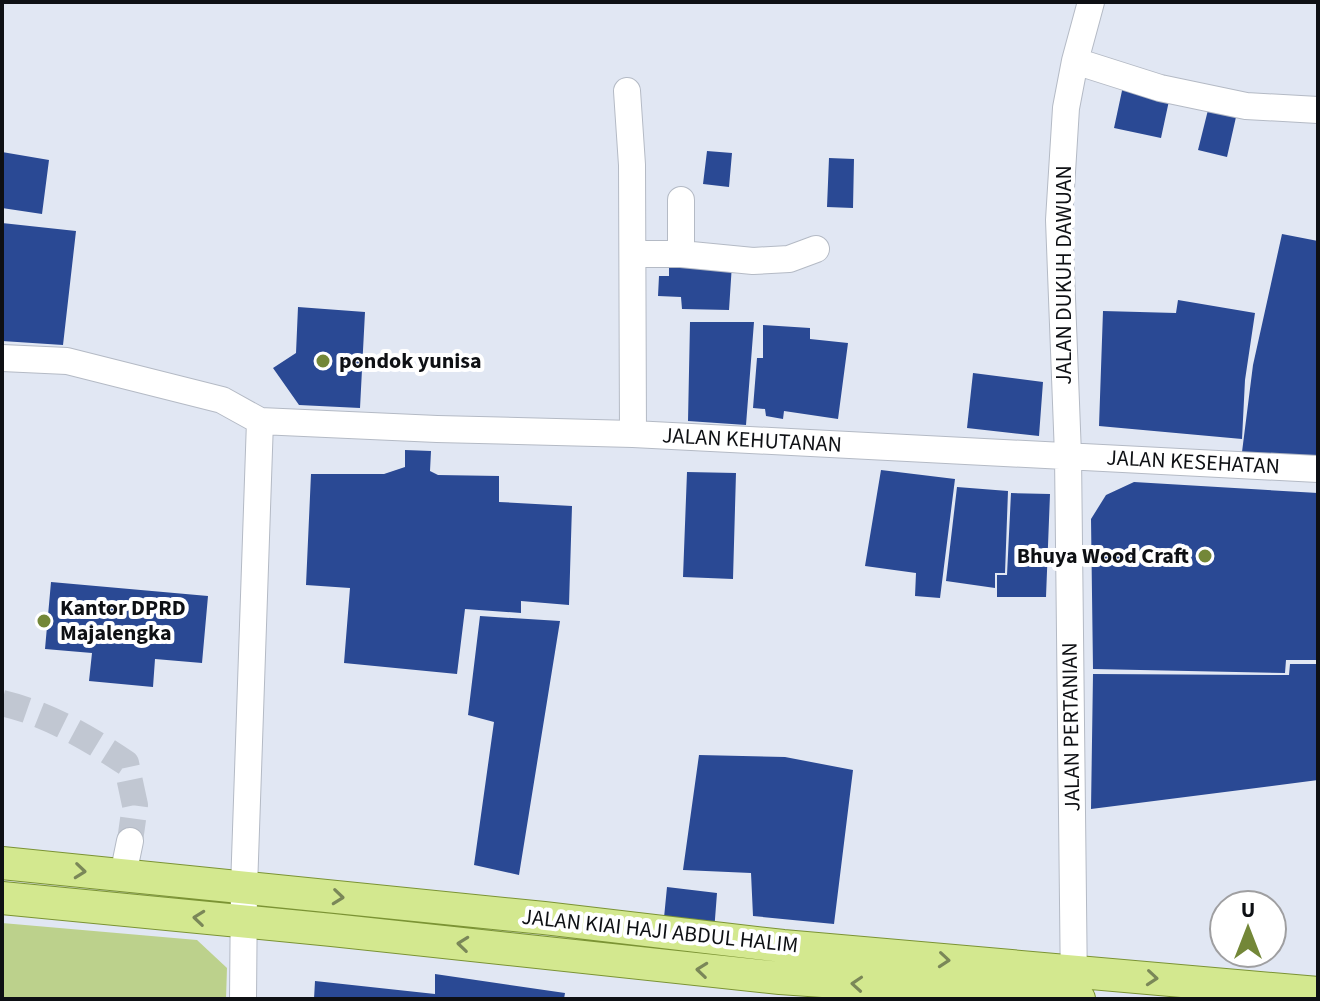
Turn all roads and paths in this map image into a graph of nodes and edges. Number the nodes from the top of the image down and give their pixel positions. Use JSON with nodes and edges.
{"nodes":[{"id":1,"x":1091,"y":2,"type":"edge"},
{"id":2,"x":1075,"y":61,"type":"junction"},
{"id":3,"x":627,"y":91,"type":"dead end"},
{"id":4,"x":1318,"y":110,"type":"edge"},
{"id":5,"x":681,"y":200,"type":"dead end"},
{"id":6,"x":816,"y":249,"type":"dead end"},
{"id":7,"x":633,"y":254,"type":"junction"},
{"id":8,"x":681,"y":254,"type":"junction"},
{"id":9,"x":2,"y":358,"type":"edge"},
{"id":10,"x":260,"y":421,"type":"junction"},
{"id":11,"x":633,"y":434,"type":"junction"},
{"id":12,"x":1068,"y":455,"type":"junction"},
{"id":13,"x":1318,"y":469,"type":"edge"},
{"id":14,"x":130,"y":841,"type":"tunnel mouth"},
{"id":15,"x":2,"y":863,"type":"edge"},
{"id":16,"x":123,"y":875,"type":"junction"},
{"id":17,"x":244,"y":888,"type":"junction"},
{"id":18,"x":2,"y":898,"type":"edge"},
{"id":19,"x":244,"y":922,"type":"junction"},
{"id":20,"x":783,"y":946,"type":"junction"},
{"id":21,"x":780,"y":978,"type":"junction"},
{"id":22,"x":1076,"y":992,"type":"edge"},
{"id":23,"x":1318,"y":993,"type":"edge"},
{"id":24,"x":243,"y":999,"type":"edge"}],
"edges":[{"from":1,"to":2,"type":"street","name":"JALAN DUKUH DAWUAN"},
{"from":2,"to":4,"type":"street"},
{"from":2,"to":12,"type":"street","name":"JALAN DUKUH DAWUAN"},
{"from":3,"to":7,"type":"street"},
{"from":5,"to":8,"type":"street"},
{"from":6,"to":8,"type":"street"},
{"from":7,"to":8,"type":"street"},
{"from":7,"to":11,"type":"street"},
{"from":9,"to":10,"type":"street"},
{"from":10,"to":11,"type":"street","name":"JALAN KEHUTANAN"},
{"from":10,"to":17,"type":"street"},
{"from":11,"to":12,"type":"street","name":"JALAN KEHUTANAN"},
{"from":12,"to":13,"type":"street","name":"JALAN KESEHATAN"},
{"from":12,"to":22,"type":"street","name":"JALAN PERTANIAN"},
{"from":14,"to":16,"type":"street"},
{"from":15,"to":16,"type":"main road","name":"JALAN KIAI HAJI ABDUL HALIM","one_way":true},
{"from":16,"to":17,"type":"main road","name":"JALAN KIAI HAJI ABDUL HALIM"},
{"from":17,"to":19,"type":"street"},
{"from":17,"to":20,"type":"main road","name":"JALAN KIAI HAJI ABDUL HALIM","one_way":true},
{"from":19,"to":18,"type":"main road","name":"JALAN KIAI HAJI ABDUL HALIM","one_way":true},
{"from":21,"to":19,"type":"main road","name":"JALAN KIAI HAJI ABDUL HALIM","one_way":true},
{"from":19,"to":24,"type":"street"},
{"from":20,"to":21,"type":"main road"},
{"from":20,"to":22,"type":"main road","name":"JALAN KIAI HAJI ABDUL HALIM","one_way":true},
{"from":22,"to":21,"type":"main road","name":"JALAN KIAI HAJI ABDUL HALIM","one_way":true},
{"from":22,"to":23,"type":"main road","name":"JALAN KIAI HAJI ABDUL HALIM","one_way":true}]}
